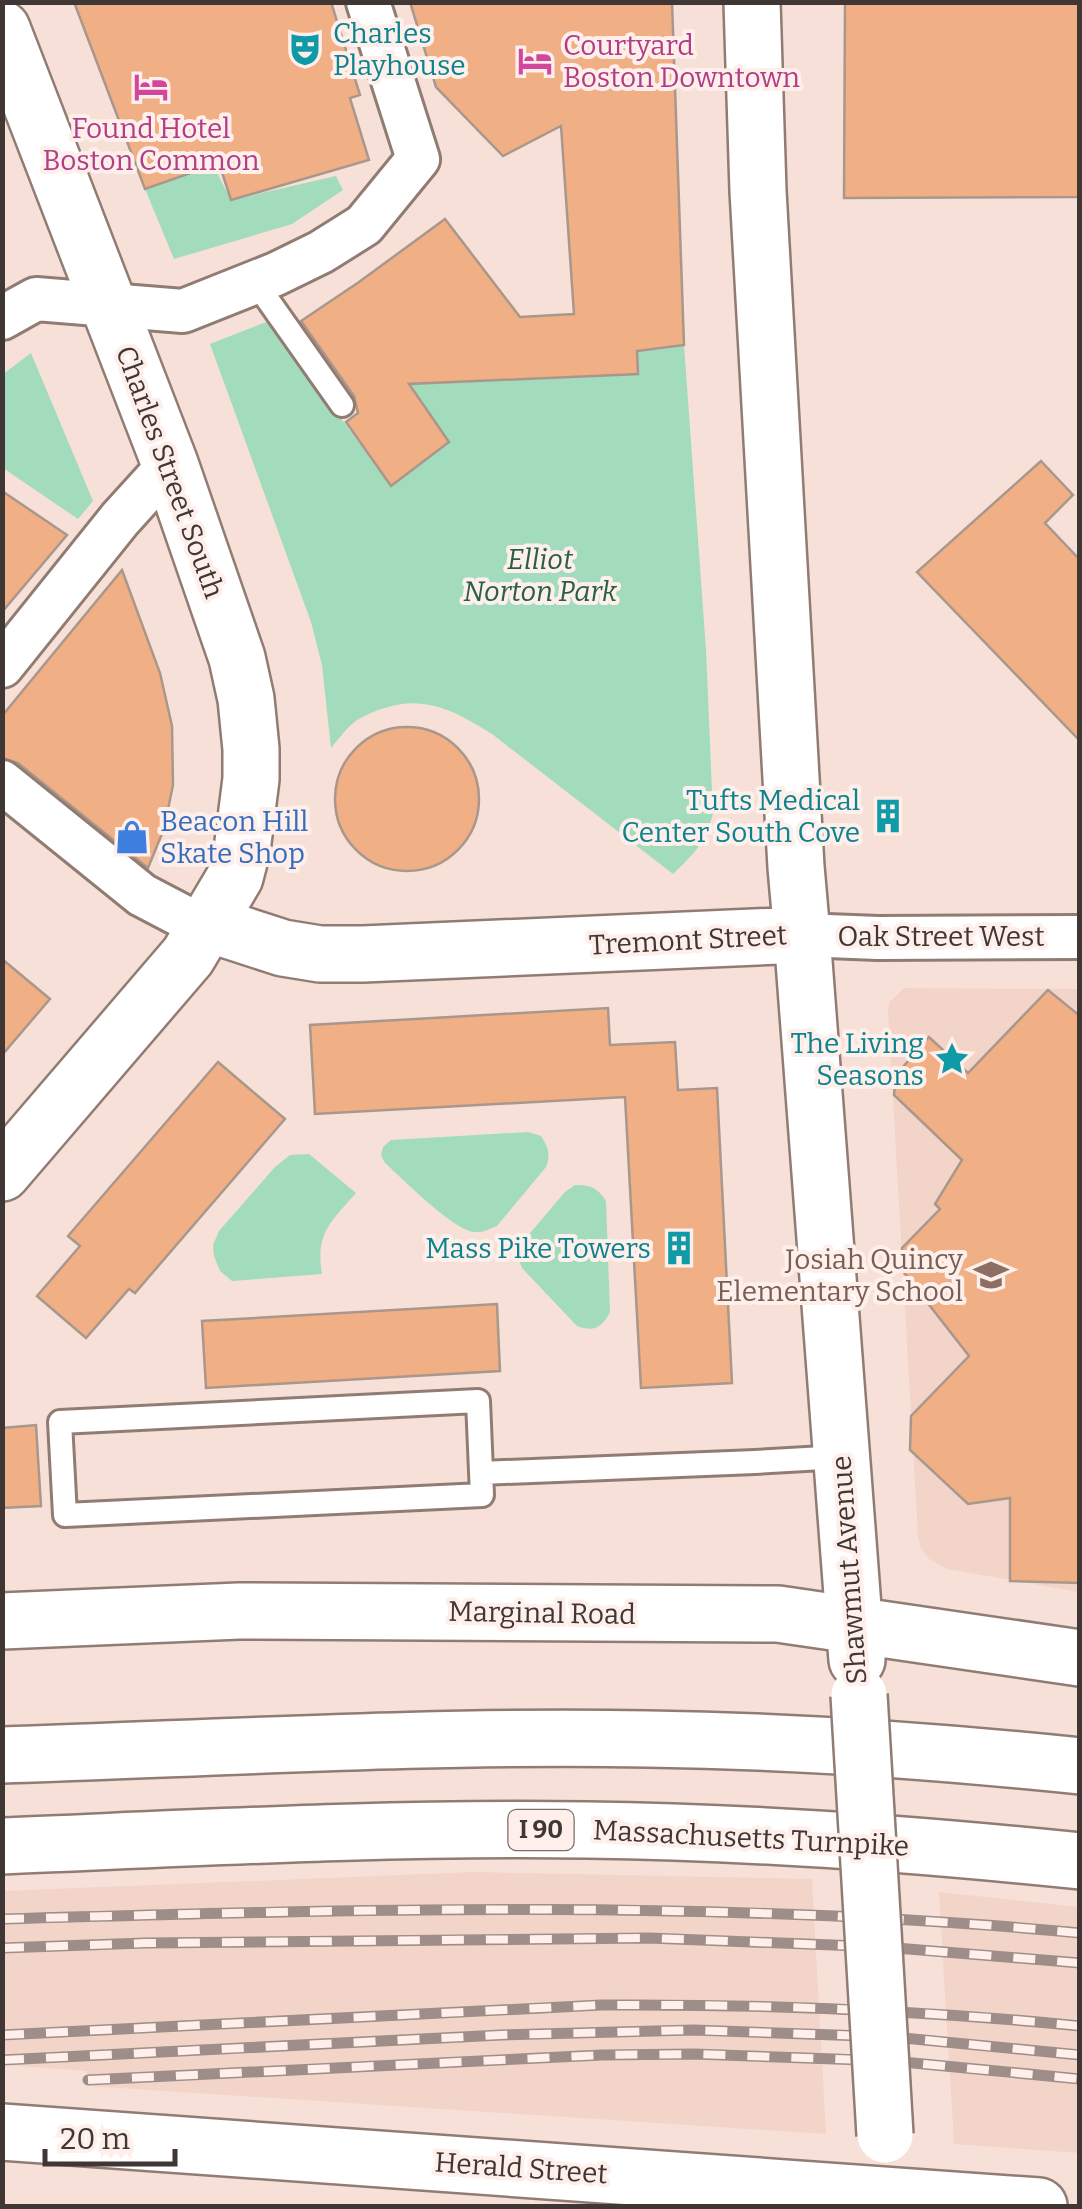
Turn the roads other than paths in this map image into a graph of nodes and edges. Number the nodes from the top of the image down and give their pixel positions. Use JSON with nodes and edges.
{"nodes":[{"id":1,"x":368,"y":2,"type":"edge"},
{"id":2,"x":752,"y":2,"type":"edge"},
{"id":3,"x":2,"y":29,"type":"edge"},
{"id":4,"x":256,"y":282,"type":"junction"},
{"id":5,"x":108,"y":304,"type":"junction"},
{"id":6,"x":2,"y":318,"type":"edge"},
{"id":7,"x":342,"y":406,"type":"dead end"},
{"id":8,"x":170,"y":464,"type":"junction"},
{"id":9,"x":2,"y":666,"type":"edge"},
{"id":10,"x":2,"y":782,"type":"edge"},
{"id":11,"x":209,"y":924,"type":"junction"},
{"id":12,"x":802,"y":935,"type":"junction"},
{"id":13,"x":1080,"y":937,"type":"edge"},
{"id":14,"x":2,"y":1173,"type":"edge"},
{"id":15,"x":841,"y":1457,"type":"junction"},
{"id":16,"x":482,"y":1473,"type":"junction"},
{"id":17,"x":12,"y":1619,"type":"edge"},
{"id":18,"x":854,"y":1626,"type":"junction"},
{"id":19,"x":1080,"y":1658,"type":"edge"},
{"id":20,"x":2,"y":1755,"type":"edge"},
{"id":21,"x":1080,"y":1766,"type":"edge"},
{"id":22,"x":2,"y":1846,"type":"edge"},
{"id":23,"x":1080,"y":1861,"type":"edge"},
{"id":24,"x":2,"y":2132,"type":"edge"},
{"id":25,"x":887,"y":2201,"type":"edge"},
{"id":26,"x":1039,"y":2206,"type":"edge"}],
"edges":[{"from":1,"to":4,"type":"street"},
{"from":2,"to":12,"type":"main road","name":"Tremont Street"},
{"from":3,"to":5,"type":"main road","name":"Charles Street South"},
{"from":4,"to":5,"type":"street"},
{"from":4,"to":7,"type":"lane"},
{"from":5,"to":6,"type":"street"},
{"from":5,"to":8,"type":"main road","name":"Charles Street South"},
{"from":8,"to":9,"type":"street"},
{"from":8,"to":11,"type":"main road","name":"Charles Street South"},
{"from":10,"to":11,"type":"street"},
{"from":11,"to":12,"type":"main road","name":"Tremont Street"},
{"from":11,"to":14,"type":"main road"},
{"from":12,"to":13,"type":"street","name":"Oak Street West"},
{"from":12,"to":15,"type":"main road","name":"Shawmut Avenue"},
{"from":15,"to":16,"type":"lane"},
{"from":15,"to":18,"type":"main road","name":"Shawmut Avenue"},
{"from":16,"to":16,"type":"lane"},
{"from":17,"to":18,"type":"main road","name":"Marginal Road"},
{"from":18,"to":19,"type":"main road","name":"Marginal Road"},
{"from":18,"to":25,"type":"main road","name":"Shawmut Avenue","bridge":true},
{"from":20,"to":21,"type":"main road"},
{"from":22,"to":23,"type":"main road","name":"Massachusetts Turnpike","number":"I 90"},
{"from":24,"to":25,"type":"main road","name":"Herald Street"},
{"from":25,"to":26,"type":"main road","name":"Herald Street"}]}
